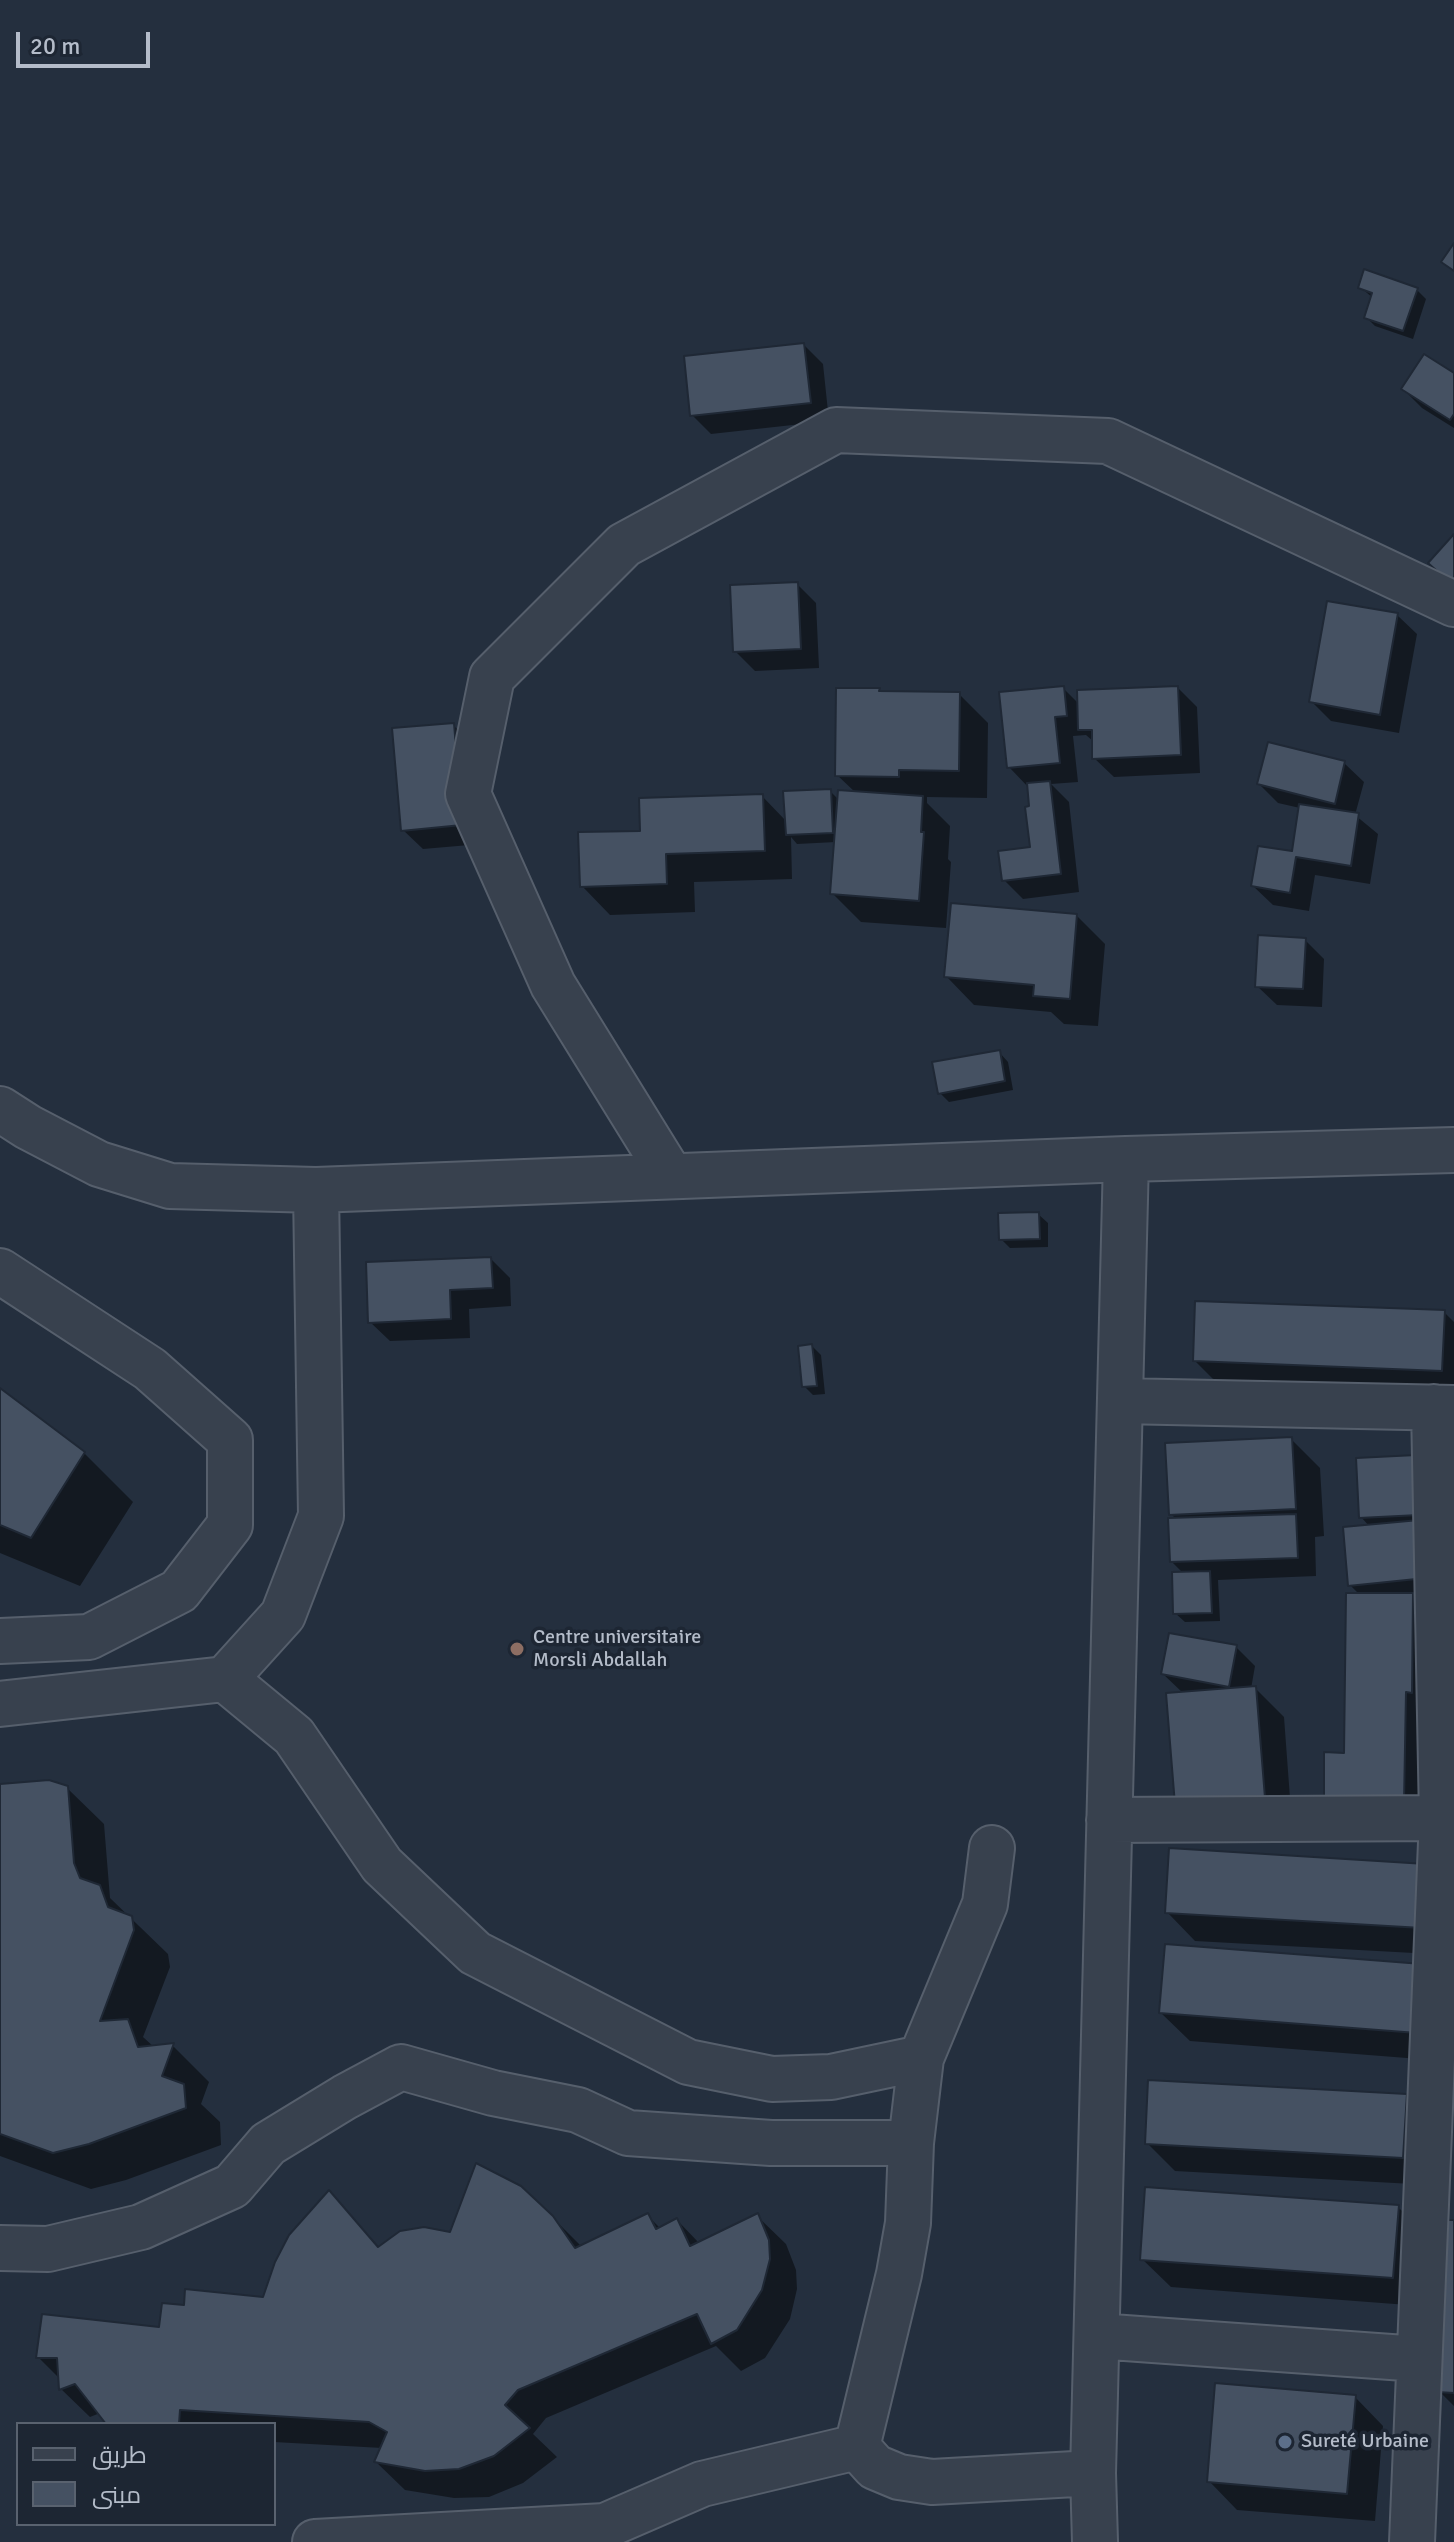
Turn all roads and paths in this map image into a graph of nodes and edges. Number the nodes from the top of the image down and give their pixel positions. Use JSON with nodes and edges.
{"nodes":[{"id":1,"x":1454,"y":604,"type":"edge"},
{"id":2,"x":0,"y":1109,"type":"edge"},
{"id":3,"x":1454,"y":1150,"type":"edge"},
{"id":4,"x":1126,"y":1159,"type":"junction"},
{"id":5,"x":671,"y":1176,"type":"junction"},
{"id":6,"x":316,"y":1190,"type":"junction"},
{"id":7,"x":0,"y":1271,"type":"edge"},
{"id":8,"x":1120,"y":1401,"type":"junction"},
{"id":9,"x":1444,"y":1408,"type":"edge"},
{"id":10,"x":0,"y":1641,"type":"edge"},
{"id":11,"x":225,"y":1679,"type":"junction"},
{"id":12,"x":0,"y":1704,"type":"edge"},
{"id":13,"x":1448,"y":1818,"type":"edge"},
{"id":14,"x":1109,"y":1820,"type":"junction"},
{"id":15,"x":992,"y":1848,"type":"dead end"},
{"id":16,"x":921,"y":2058,"type":"junction"},
{"id":17,"x":911,"y":2143,"type":"junction"},
{"id":18,"x":0,"y":2248,"type":"edge"},
{"id":19,"x":1097,"y":2336,"type":"junction"},
{"id":20,"x":1419,"y":2359,"type":"junction"},
{"id":21,"x":857,"y":2447,"type":"junction"},
{"id":22,"x":1093,"y":2473,"type":"junction"},
{"id":23,"x":315,"y":2542,"type":"edge"},
{"id":24,"x":1095,"y":2542,"type":"edge"},
{"id":25,"x":1412,"y":2542,"type":"edge"}],
"edges":[{"from":1,"to":5,"type":"street"},
{"from":2,"to":6,"type":"street"},
{"from":3,"to":4,"type":"street"},
{"from":4,"to":5,"type":"street"},
{"from":4,"to":8,"type":"street"},
{"from":5,"to":6,"type":"street"},
{"from":6,"to":11,"type":"street"},
{"from":7,"to":10,"type":"street"},
{"from":8,"to":9,"type":"street"},
{"from":8,"to":14,"type":"street"},
{"from":9,"to":13,"type":"street"},
{"from":11,"to":12,"type":"street"},
{"from":11,"to":16,"type":"street"},
{"from":13,"to":14,"type":"street"},
{"from":13,"to":20,"type":"street"},
{"from":14,"to":19,"type":"street"},
{"from":15,"to":16,"type":"street"},
{"from":16,"to":17,"type":"street"},
{"from":17,"to":18,"type":"street"},
{"from":17,"to":21,"type":"street"},
{"from":19,"to":20,"type":"street"},
{"from":19,"to":22,"type":"street"},
{"from":20,"to":25,"type":"street"},
{"from":21,"to":22,"type":"street"},
{"from":21,"to":23,"type":"street"},
{"from":22,"to":24,"type":"street"}]}
